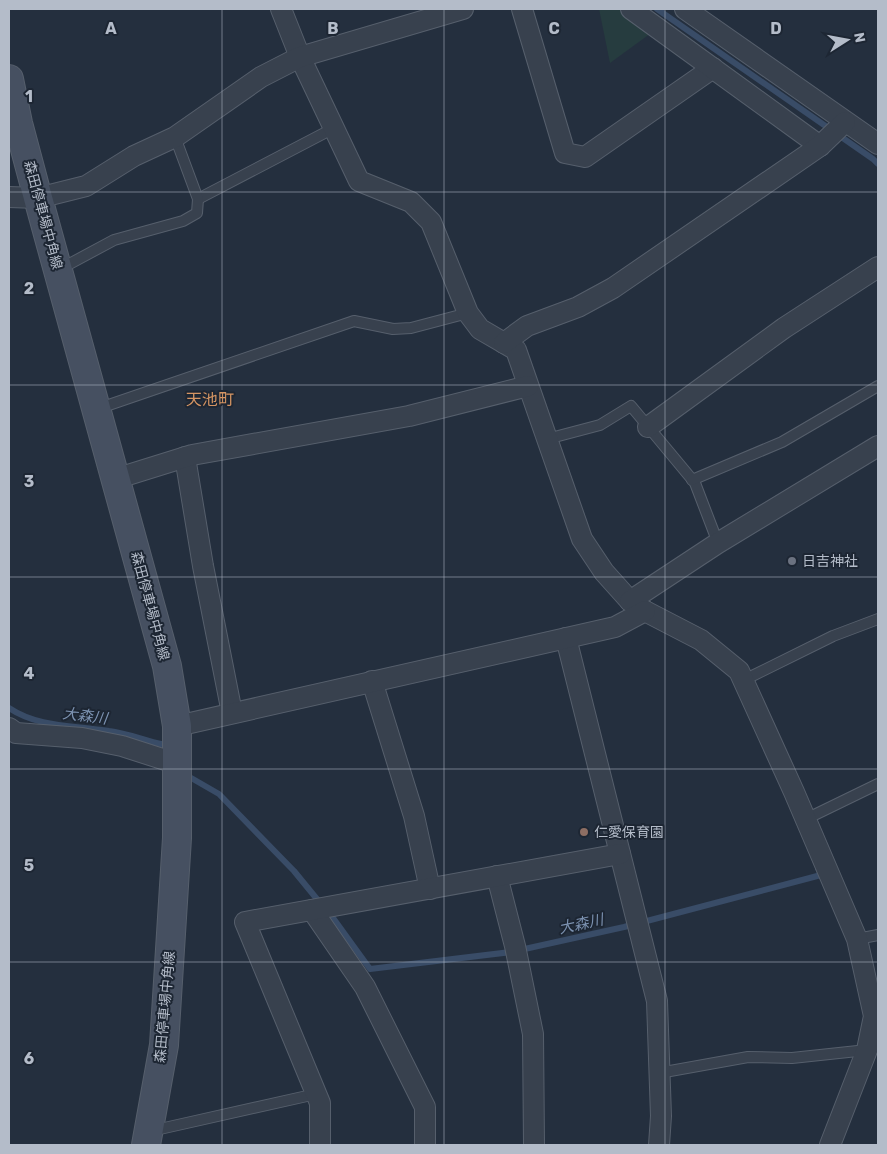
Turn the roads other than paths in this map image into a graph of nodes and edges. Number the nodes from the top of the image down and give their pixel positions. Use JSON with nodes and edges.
{"nodes":[{"id":1,"x":281,"y":9,"type":"edge"},
{"id":2,"x":462,"y":9,"type":"edge"},
{"id":3,"x":522,"y":9,"type":"edge"},
{"id":4,"x":631,"y":9,"type":"edge"},
{"id":5,"x":685,"y":9,"type":"edge"},
{"id":6,"x":300,"y":57,"type":"junction"},
{"id":7,"x":713,"y":68,"type":"junction"},
{"id":8,"x":9,"y":79,"type":"edge"},
{"id":9,"x":334,"y":128,"type":"junction"},
{"id":10,"x":833,"y":133,"type":"junction"},
{"id":11,"x":175,"y":137,"type":"junction"},
{"id":12,"x":878,"y":144,"type":"edge"},
{"id":13,"x":9,"y":198,"type":"edge"},
{"id":14,"x":38,"y":198,"type":"junction"},
{"id":15,"x":198,"y":199,"type":"junction"},
{"id":16,"x":878,"y":267,"type":"edge"},
{"id":17,"x":58,"y":270,"type":"junction"},
{"id":18,"x":468,"y":313,"type":"junction"},
{"id":19,"x":504,"y":343,"type":"junction"},
{"id":20,"x":528,"y":386,"type":"junction"},
{"id":21,"x":878,"y":386,"type":"edge"},
{"id":22,"x":96,"y":410,"type":"junction"},
{"id":23,"x":648,"y":427,"type":"junction"},
{"id":24,"x":547,"y":439,"type":"junction"},
{"id":25,"x":878,"y":446,"type":"edge"},
{"id":26,"x":185,"y":457,"type":"junction"},
{"id":27,"x":115,"y":479,"type":"junction"},
{"id":28,"x":692,"y":480,"type":"junction"},
{"id":29,"x":718,"y":543,"type":"junction"},
{"id":30,"x":638,"y":606,"type":"junction"},
{"id":31,"x":878,"y":620,"type":"edge"},
{"id":32,"x":566,"y":638,"type":"junction"},
{"id":33,"x":744,"y":680,"type":"junction"},
{"id":34,"x":372,"y":681,"type":"junction"},
{"id":35,"x":232,"y":713,"type":"junction"},
{"id":36,"x":177,"y":726,"type":"junction"},
{"id":37,"x":9,"y":728,"type":"edge"},
{"id":38,"x":178,"y":764,"type":"junction"},
{"id":39,"x":878,"y":784,"type":"edge"},
{"id":40,"x":806,"y":818,"type":"junction"},
{"id":41,"x":620,"y":854,"type":"junction"},
{"id":42,"x":497,"y":876,"type":"junction"},
{"id":43,"x":430,"y":889,"type":"junction"},
{"id":44,"x":321,"y":909,"type":"junction"},
{"id":45,"x":878,"y":934,"type":"edge"},
{"id":46,"x":857,"y":939,"type":"junction"},
{"id":47,"x":872,"y":1049,"type":"edge"},
{"id":48,"x":659,"y":1073,"type":"junction"},
{"id":49,"x":316,"y":1094,"type":"junction"},
{"id":50,"x":147,"y":1139,"type":"edge"},
{"id":51,"x":320,"y":1145,"type":"edge"},
{"id":52,"x":425,"y":1145,"type":"edge"},
{"id":53,"x":534,"y":1145,"type":"edge"},
{"id":54,"x":659,"y":1145,"type":"edge"},
{"id":55,"x":830,"y":1145,"type":"edge"}],
"edges":[{"from":1,"to":6,"type":"street"},
{"from":2,"to":6,"type":"street"},
{"from":3,"to":7,"type":"street"},
{"from":4,"to":7,"type":"street"},
{"from":5,"to":10,"type":"street"},
{"from":6,"to":9,"type":"street"},
{"from":6,"to":11,"type":"street"},
{"from":7,"to":10,"type":"street"},
{"from":8,"to":14,"type":"main road","name":"森田停車場中角線"},
{"from":9,"to":15,"type":"lane"},
{"from":9,"to":18,"type":"street"},
{"from":10,"to":12,"type":"street"},
{"from":10,"to":19,"type":"street"},
{"from":11,"to":14,"type":"street"},
{"from":11,"to":15,"type":"lane"},
{"from":13,"to":14,"type":"street"},
{"from":14,"to":17,"type":"main road","name":"森田停車場中角線"},
{"from":15,"to":17,"type":"lane"},
{"from":16,"to":23,"type":"street"},
{"from":17,"to":22,"type":"main road","name":"森田停車場中角線"},
{"from":18,"to":19,"type":"street"},
{"from":18,"to":22,"type":"lane"},
{"from":19,"to":20,"type":"street"},
{"from":20,"to":24,"type":"street"},
{"from":20,"to":26,"type":"street"},
{"from":21,"to":28,"type":"lane"},
{"from":22,"to":27,"type":"main road","name":"森田停車場中角線"},
{"from":23,"to":24,"type":"lane"},
{"from":23,"to":28,"type":"lane"},
{"from":24,"to":30,"type":"street"},
{"from":25,"to":29,"type":"street"},
{"from":26,"to":27,"type":"street"},
{"from":26,"to":35,"type":"street"},
{"from":27,"to":36,"type":"main road","name":"森田停車場中角線"},
{"from":28,"to":29,"type":"lane"},
{"from":29,"to":30,"type":"street"},
{"from":30,"to":32,"type":"street"},
{"from":30,"to":33,"type":"street"},
{"from":31,"to":33,"type":"lane"},
{"from":32,"to":34,"type":"street"},
{"from":32,"to":41,"type":"street"},
{"from":33,"to":40,"type":"street"},
{"from":34,"to":35,"type":"street"},
{"from":34,"to":43,"type":"street"},
{"from":35,"to":36,"type":"street"},
{"from":36,"to":38,"type":"main road","name":"森田停車場中角線"},
{"from":37,"to":38,"type":"street"},
{"from":38,"to":50,"type":"main road","name":"森田停車場中角線"},
{"from":39,"to":40,"type":"lane"},
{"from":40,"to":46,"type":"street"},
{"from":41,"to":42,"type":"street"},
{"from":41,"to":48,"type":"street"},
{"from":42,"to":43,"type":"street"},
{"from":42,"to":53,"type":"street"},
{"from":43,"to":44,"type":"street"},
{"from":44,"to":49,"type":"street"},
{"from":44,"to":52,"type":"street"},
{"from":45,"to":46,"type":"lane"},
{"from":46,"to":47,"type":"street"},
{"from":47,"to":48,"type":"lane"},
{"from":47,"to":55,"type":"street"},
{"from":48,"to":54,"type":"street"},
{"from":49,"to":50,"type":"lane"},
{"from":49,"to":51,"type":"street"}]}
